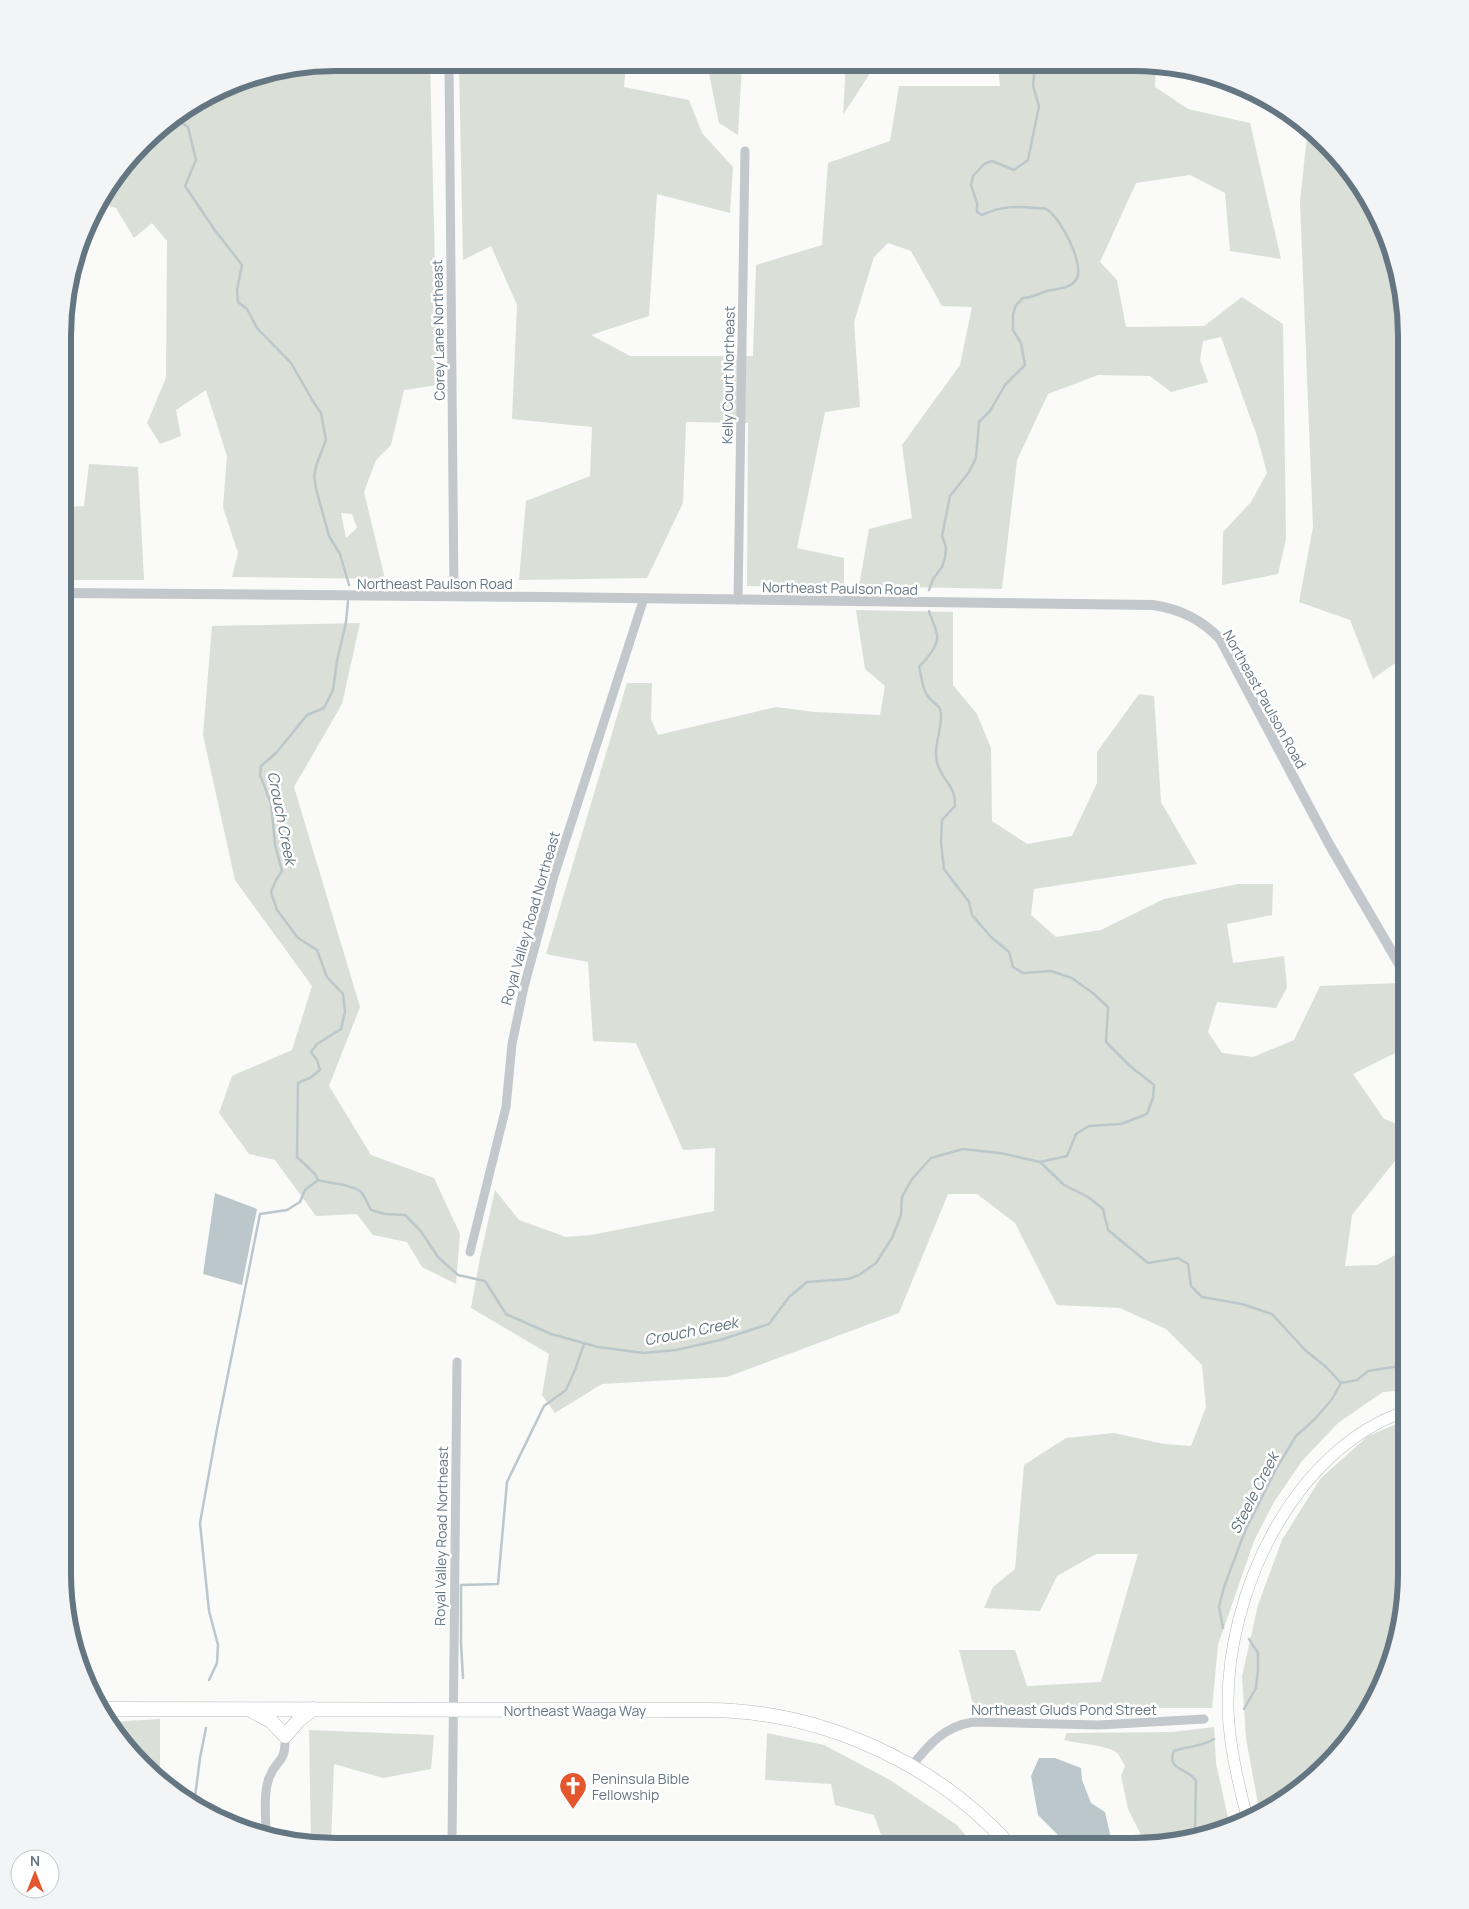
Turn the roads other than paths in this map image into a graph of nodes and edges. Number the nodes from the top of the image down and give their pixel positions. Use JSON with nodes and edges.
{"nodes":[{"id":1,"x":449,"y":71,"type":"edge"},
{"id":2,"x":745,"y":151,"type":"dead end"},
{"id":3,"x":71,"y":593,"type":"edge"},
{"id":4,"x":454,"y":596,"type":"junction"},
{"id":5,"x":644,"y":598,"type":"junction"},
{"id":6,"x":738,"y":600,"type":"junction"},
{"id":7,"x":1398,"y":962,"type":"edge"},
{"id":8,"x":470,"y":1252,"type":"dead end"},
{"id":9,"x":457,"y":1362,"type":"dead end"},
{"id":10,"x":1398,"y":1414,"type":"edge"},
{"id":11,"x":109,"y":1709,"type":"edge"},
{"id":12,"x":247,"y":1709,"type":"junction"},
{"id":13,"x":314,"y":1709,"type":"junction"},
{"id":14,"x":452,"y":1710,"type":"junction"},
{"id":15,"x":1204,"y":1719,"type":"dead end"},
{"id":16,"x":285,"y":1736,"type":"junction"},
{"id":17,"x":911,"y":1767,"type":"junction"},
{"id":18,"x":1246,"y":1812,"type":"edge"},
{"id":19,"x":266,"y":1828,"type":"edge"},
{"id":20,"x":452,"y":1838,"type":"edge"},
{"id":21,"x":1002,"y":1838,"type":"edge"}],
"edges":[{"from":1,"to":4,"type":"street","name":"Corey Lane Northeast"},
{"from":2,"to":6,"type":"street","name":"Kelly Court Northeast"},
{"from":3,"to":4,"type":"street","name":"Northeast Paulson Road"},
{"from":4,"to":5,"type":"street","name":"Northeast Paulson Road"},
{"from":5,"to":6,"type":"street","name":"Northeast Paulson Road"},
{"from":5,"to":8,"type":"street","name":"Royal Valley Road Northeast"},
{"from":6,"to":7,"type":"street","name":"Northeast Paulson Road"},
{"from":9,"to":14,"type":"street","name":"Royal Valley Road Northeast"},
{"from":10,"to":18,"type":"main road"},
{"from":11,"to":12,"type":"highway","name":"Northeast Waaga Way"},
{"from":12,"to":13,"type":"highway","name":"Northeast Waaga Way"},
{"from":12,"to":16,"type":"highway"},
{"from":13,"to":14,"type":"highway","name":"Northeast Waaga Way"},
{"from":13,"to":16,"type":"highway"},
{"from":14,"to":17,"type":"highway","name":"Northeast Waaga Way"},
{"from":14,"to":20,"type":"street","name":"Royal Valley Road Northeast"},
{"from":15,"to":17,"type":"street","name":"Northeast Gluds Pond Street"},
{"from":16,"to":19,"type":"street"},
{"from":17,"to":21,"type":"highway","name":"Northeast Waaga Way"}]}
